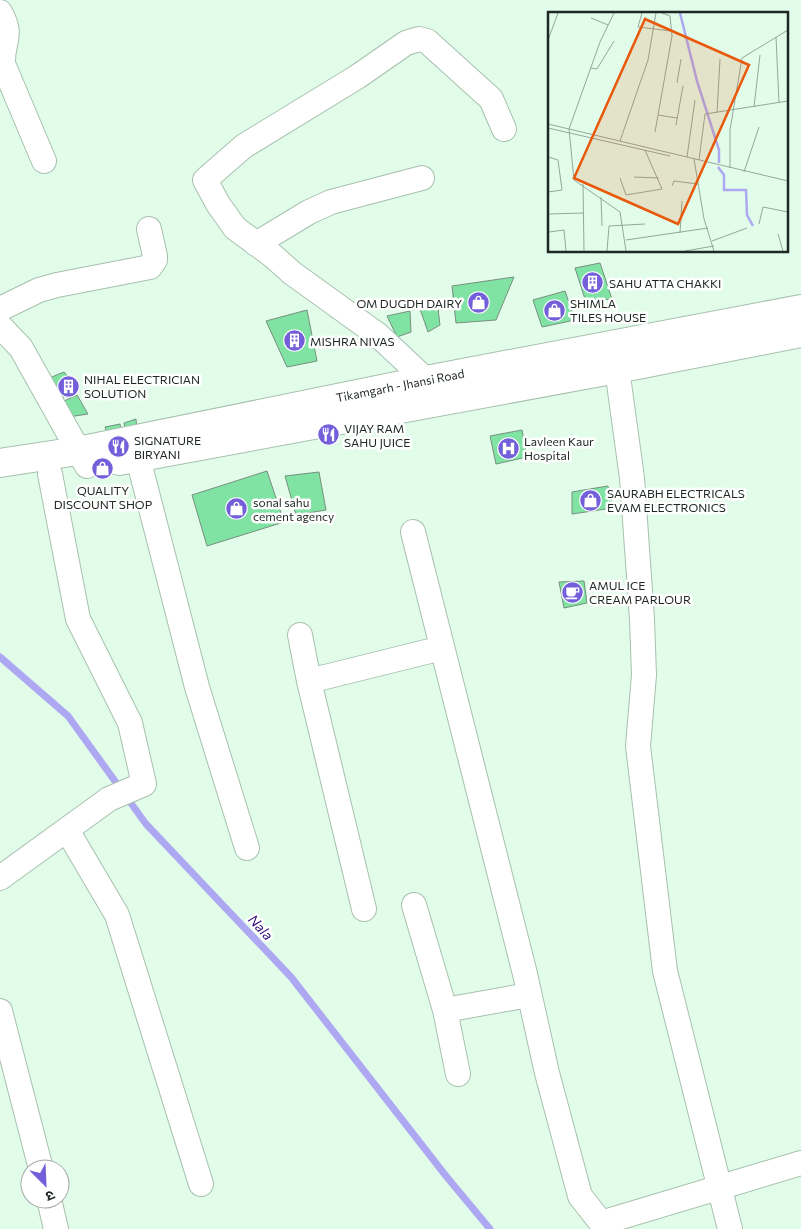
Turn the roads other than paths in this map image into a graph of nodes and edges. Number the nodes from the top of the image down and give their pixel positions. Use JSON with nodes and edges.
{"nodes":[{"id":1,"x":0,"y":12,"type":"edge"},
{"id":2,"x":504,"y":129,"type":"dead end"},
{"id":3,"x":44,"y":161,"type":"dead end"},
{"id":4,"x":422,"y":178,"type":"dead end"},
{"id":5,"x":149,"y":229,"type":"dead end"},
{"id":6,"x":256,"y":244,"type":"junction"},
{"id":7,"x":0,"y":309,"type":"edge"},
{"id":8,"x":801,"y":309,"type":"edge"},
{"id":9,"x":0,"y":326,"type":"edge"},
{"id":10,"x":801,"y":333,"type":"edge"},
{"id":11,"x":617,"y":369,"type":"junction"},
{"id":12,"x":426,"y":380,"type":"junction"},
{"id":13,"x":384,"y":400,"type":"junction"},
{"id":14,"x":138,"y":458,"type":"junction"},
{"id":15,"x":82,"y":459,"type":"junction"},
{"id":16,"x":0,"y":463,"type":"edge"},
{"id":17,"x":50,"y":474,"type":"junction"},
{"id":18,"x":0,"y":480,"type":"edge"},
{"id":19,"x":413,"y":532,"type":"dead end"},
{"id":20,"x":300,"y":635,"type":"dead end"},
{"id":21,"x":442,"y":648,"type":"junction"},
{"id":22,"x":309,"y":681,"type":"junction"},
{"id":23,"x":67,"y":830,"type":"junction"},
{"id":24,"x":247,"y":848,"type":"dead end"},
{"id":25,"x":0,"y":878,"type":"edge"},
{"id":26,"x":414,"y":905,"type":"dead end"},
{"id":27,"x":364,"y":909,"type":"dead end"},
{"id":28,"x":529,"y":995,"type":"junction"},
{"id":29,"x":445,"y":1010,"type":"junction"},
{"id":30,"x":0,"y":1011,"type":"edge"},
{"id":31,"x":458,"y":1074,"type":"dead end"},
{"id":32,"x":38,"y":1159,"type":"edge"},
{"id":33,"x":801,"y":1164,"type":"edge"},
{"id":34,"x":201,"y":1184,"type":"dead end"},
{"id":35,"x":719,"y":1187,"type":"junction"},
{"id":36,"x":51,"y":1209,"type":"edge"},
{"id":37,"x":604,"y":1226,"type":"edge"},
{"id":38,"x":56,"y":1229,"type":"edge"},
{"id":39,"x":730,"y":1229,"type":"edge"}],
"edges":[{"from":1,"to":3,"type":"street"},
{"from":2,"to":6,"type":"street"},
{"from":4,"to":6,"type":"street"},
{"from":5,"to":7,"type":"street"},
{"from":6,"to":12,"type":"street"},
{"from":8,"to":12,"type":"street","name":"Tikamgarh - Jhansi Road"},
{"from":9,"to":15,"type":"street"},
{"from":10,"to":11,"type":"street"},
{"from":11,"to":13,"type":"street"},
{"from":11,"to":35,"type":"street"},
{"from":12,"to":13,"type":"street","name":"Tikamgarh - Jhansi Road"},
{"from":13,"to":14,"type":"street"},
{"from":13,"to":15,"type":"street","name":"Tikamgarh - Jhansi Road"},
{"from":14,"to":15,"type":"street"},
{"from":14,"to":24,"type":"street"},
{"from":15,"to":16,"type":"street","name":"Tikamgarh - Jhansi Road"},
{"from":15,"to":17,"type":"street"},
{"from":17,"to":18,"type":"street"},
{"from":17,"to":23,"type":"street"},
{"from":19,"to":21,"type":"street"},
{"from":20,"to":22,"type":"street"},
{"from":21,"to":22,"type":"street"},
{"from":21,"to":28,"type":"street"},
{"from":22,"to":27,"type":"street"},
{"from":23,"to":25,"type":"street"},
{"from":23,"to":34,"type":"street"},
{"from":26,"to":29,"type":"street"},
{"from":28,"to":29,"type":"street"},
{"from":28,"to":37,"type":"street"},
{"from":29,"to":31,"type":"street"},
{"from":30,"to":32,"type":"street"},
{"from":33,"to":35,"type":"street"},
{"from":35,"to":37,"type":"street"},
{"from":35,"to":39,"type":"street"},
{"from":36,"to":38,"type":"street"}]}
